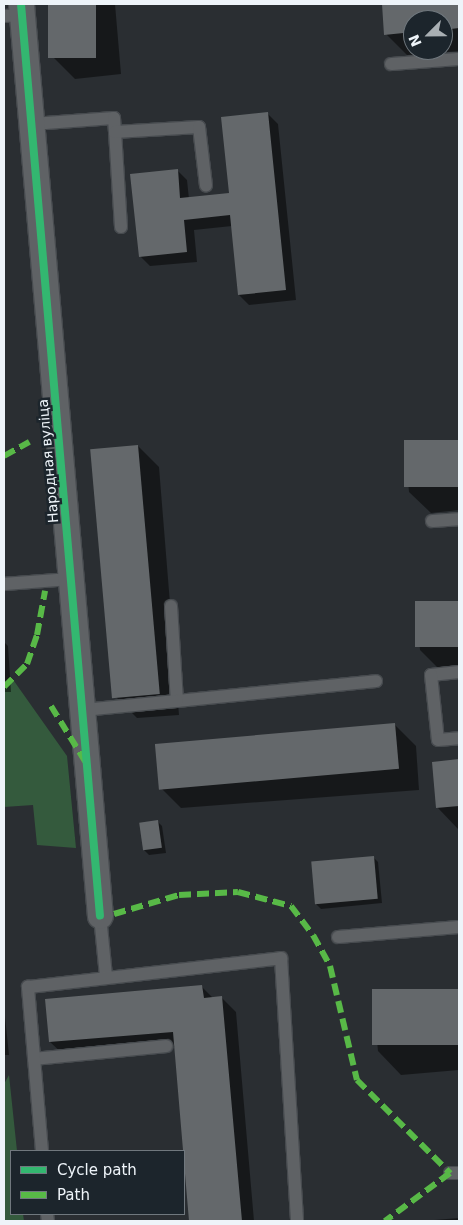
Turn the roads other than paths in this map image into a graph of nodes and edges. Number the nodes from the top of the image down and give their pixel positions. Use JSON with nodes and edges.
{"nodes":[{"id":1,"x":16,"y":12,"type":"edge"},
{"id":2,"x":459,"y":58,"type":"edge"},
{"id":3,"x":391,"y":64,"type":"dead end"},
{"id":4,"x":32,"y":124,"type":"junction"},
{"id":5,"x":115,"y":132,"type":"junction"},
{"id":6,"x":206,"y":186,"type":"dead end"},
{"id":7,"x":122,"y":226,"type":"dead end"},
{"id":8,"x":459,"y":519,"type":"edge"},
{"id":9,"x":432,"y":521,"type":"dead end"},
{"id":10,"x":71,"y":579,"type":"junction"},
{"id":11,"x":4,"y":584,"type":"edge"},
{"id":12,"x":171,"y":606,"type":"dead end"},
{"id":13,"x":459,"y":672,"type":"edge"},
{"id":14,"x":376,"y":681,"type":"dead end"},
{"id":15,"x":177,"y":701,"type":"junction"},
{"id":16,"x":83,"y":710,"type":"junction"},
{"id":17,"x":459,"y":738,"type":"edge"},
{"id":18,"x":100,"y":916,"type":"joint"},
{"id":19,"x":459,"y":927,"type":"edge"},
{"id":20,"x":338,"y":937,"type":"dead end"},
{"id":21,"x":106,"y":976,"type":"junction"},
{"id":22,"x":166,"y":1046,"type":"dead end"},
{"id":23,"x":34,"y":1059,"type":"junction"},
{"id":24,"x":42,"y":1150,"type":"edge"},
{"id":25,"x":297,"y":1221,"type":"edge"}],
"edges":[{"from":1,"to":4,"type":"street","name":"Народная вуліца"},
{"from":2,"to":3,"type":"lane"},
{"from":4,"to":5,"type":"lane"},
{"from":4,"to":10,"type":"street","name":"Народная вуліца"},
{"from":5,"to":6,"type":"lane"},
{"from":5,"to":7,"type":"lane"},
{"from":8,"to":9,"type":"lane"},
{"from":10,"to":11,"type":"lane"},
{"from":10,"to":16,"type":"street","name":"Народная вуліца"},
{"from":12,"to":15,"type":"lane"},
{"from":13,"to":17,"type":"lane"},
{"from":14,"to":15,"type":"lane"},
{"from":15,"to":16,"type":"lane"},
{"from":16,"to":18,"type":"street","name":"Народная вуліца"},
{"from":18,"to":21,"type":"lane"},
{"from":19,"to":20,"type":"lane"},
{"from":21,"to":23,"type":"lane"},
{"from":21,"to":25,"type":"lane"},
{"from":22,"to":23,"type":"lane"},
{"from":23,"to":24,"type":"lane"}]}
